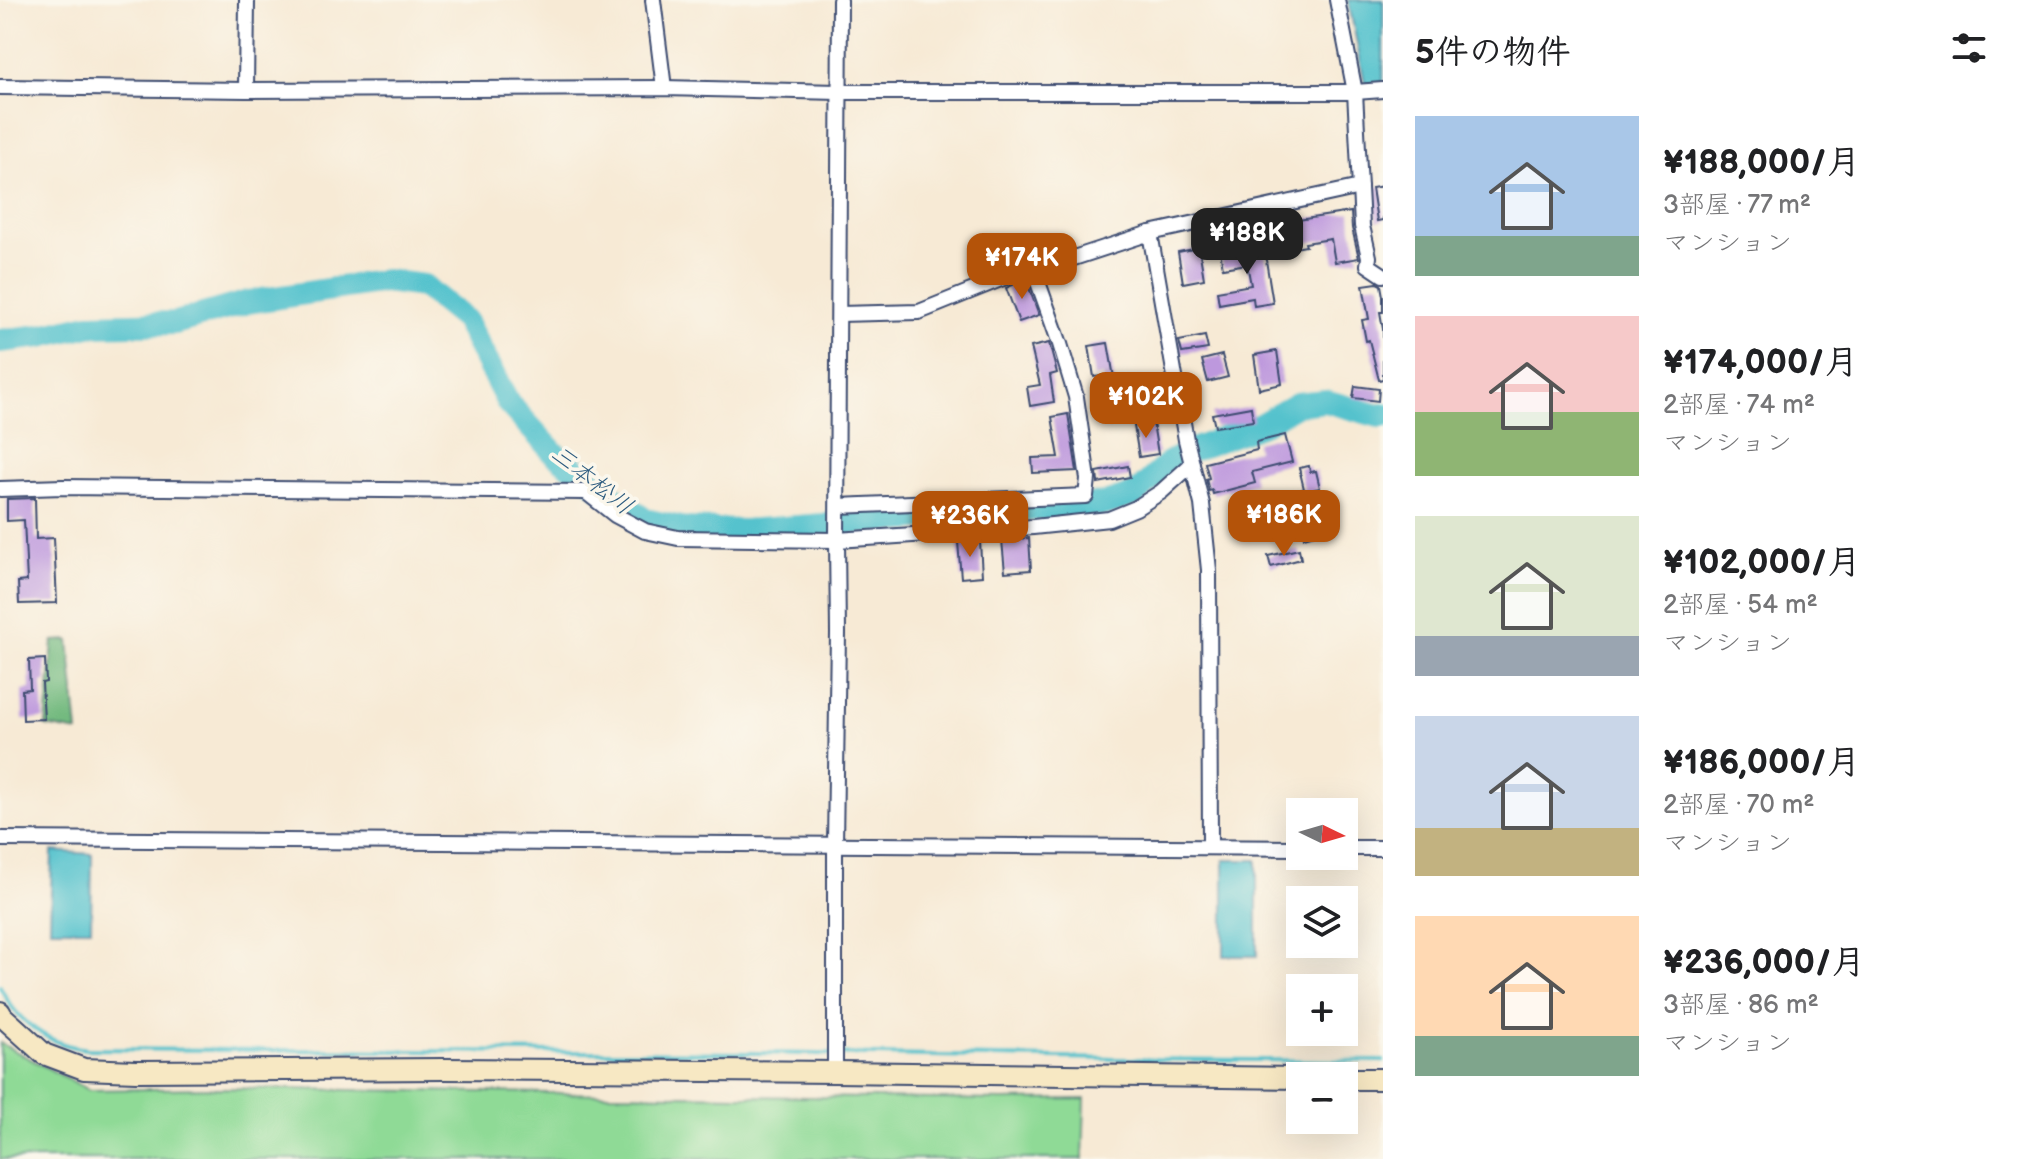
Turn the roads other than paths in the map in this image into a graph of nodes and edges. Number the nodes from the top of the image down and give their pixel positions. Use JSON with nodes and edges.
{"nodes":[{"id":1,"x":247,"y":0,"type":"edge"},
{"id":2,"x":653,"y":0,"type":"edge"},
{"id":3,"x":840,"y":0,"type":"edge"},
{"id":4,"x":1337,"y":0,"type":"edge"},
{"id":5,"x":0,"y":87,"type":"edge"},
{"id":6,"x":664,"y":88,"type":"junction"},
{"id":7,"x":246,"y":90,"type":"junction"},
{"id":8,"x":1383,"y":90,"type":"edge"},
{"id":9,"x":839,"y":92,"type":"junction"},
{"id":10,"x":1355,"y":92,"type":"junction"},
{"id":11,"x":1360,"y":187,"type":"junction"},
{"id":12,"x":1150,"y":233,"type":"junction"},
{"id":13,"x":1376,"y":256,"type":"edge"},
{"id":14,"x":1034,"y":271,"type":"junction"},
{"id":15,"x":1383,"y":275,"type":"edge"},
{"id":16,"x":839,"y":314,"type":"junction"},
{"id":17,"x":1192,"y":464,"type":"junction"},
{"id":18,"x":0,"y":489,"type":"edge"},
{"id":19,"x":838,"y":506,"type":"junction"},
{"id":20,"x":837,"y":540,"type":"junction"},
{"id":21,"x":0,"y":839,"type":"edge"},
{"id":22,"x":835,"y":844,"type":"junction"},
{"id":23,"x":1210,"y":847,"type":"junction"},
{"id":24,"x":1286,"y":848,"type":"edge"},
{"id":25,"x":1358,"y":848,"type":"edge"},
{"id":26,"x":1383,"y":848,"type":"edge"},
{"id":27,"x":0,"y":1012,"type":"edge"},
{"id":28,"x":835,"y":1072,"type":"junction"},
{"id":29,"x":1286,"y":1078,"type":"edge"},
{"id":30,"x":1358,"y":1079,"type":"edge"},
{"id":31,"x":1383,"y":1079,"type":"edge"}],
"edges":[{"from":1,"to":7,"type":"street"},
{"from":2,"to":6,"type":"street"},
{"from":3,"to":9,"type":"street"},
{"from":4,"to":10,"type":"street"},
{"from":5,"to":7,"type":"street"},
{"from":6,"to":7,"type":"street"},
{"from":6,"to":9,"type":"street"},
{"from":8,"to":10,"type":"street"},
{"from":9,"to":10,"type":"street"},
{"from":9,"to":16,"type":"street"},
{"from":10,"to":11,"type":"street"},
{"from":11,"to":12,"type":"street"},
{"from":11,"to":13,"type":"street"},
{"from":12,"to":14,"type":"street"},
{"from":12,"to":17,"type":"street"},
{"from":13,"to":15,"type":"street"},
{"from":14,"to":16,"type":"street"},
{"from":14,"to":19,"type":"street"},
{"from":16,"to":19,"type":"street"},
{"from":17,"to":20,"type":"street"},
{"from":17,"to":23,"type":"street"},
{"from":18,"to":20,"type":"street"},
{"from":19,"to":20,"type":"street"},
{"from":20,"to":22,"type":"street"},
{"from":21,"to":22,"type":"street"},
{"from":22,"to":23,"type":"street"},
{"from":22,"to":28,"type":"street"},
{"from":23,"to":24,"type":"street"},
{"from":25,"to":26,"type":"street"},
{"from":27,"to":28,"type":"street"},
{"from":28,"to":29,"type":"street"},
{"from":30,"to":31,"type":"street"}]}
